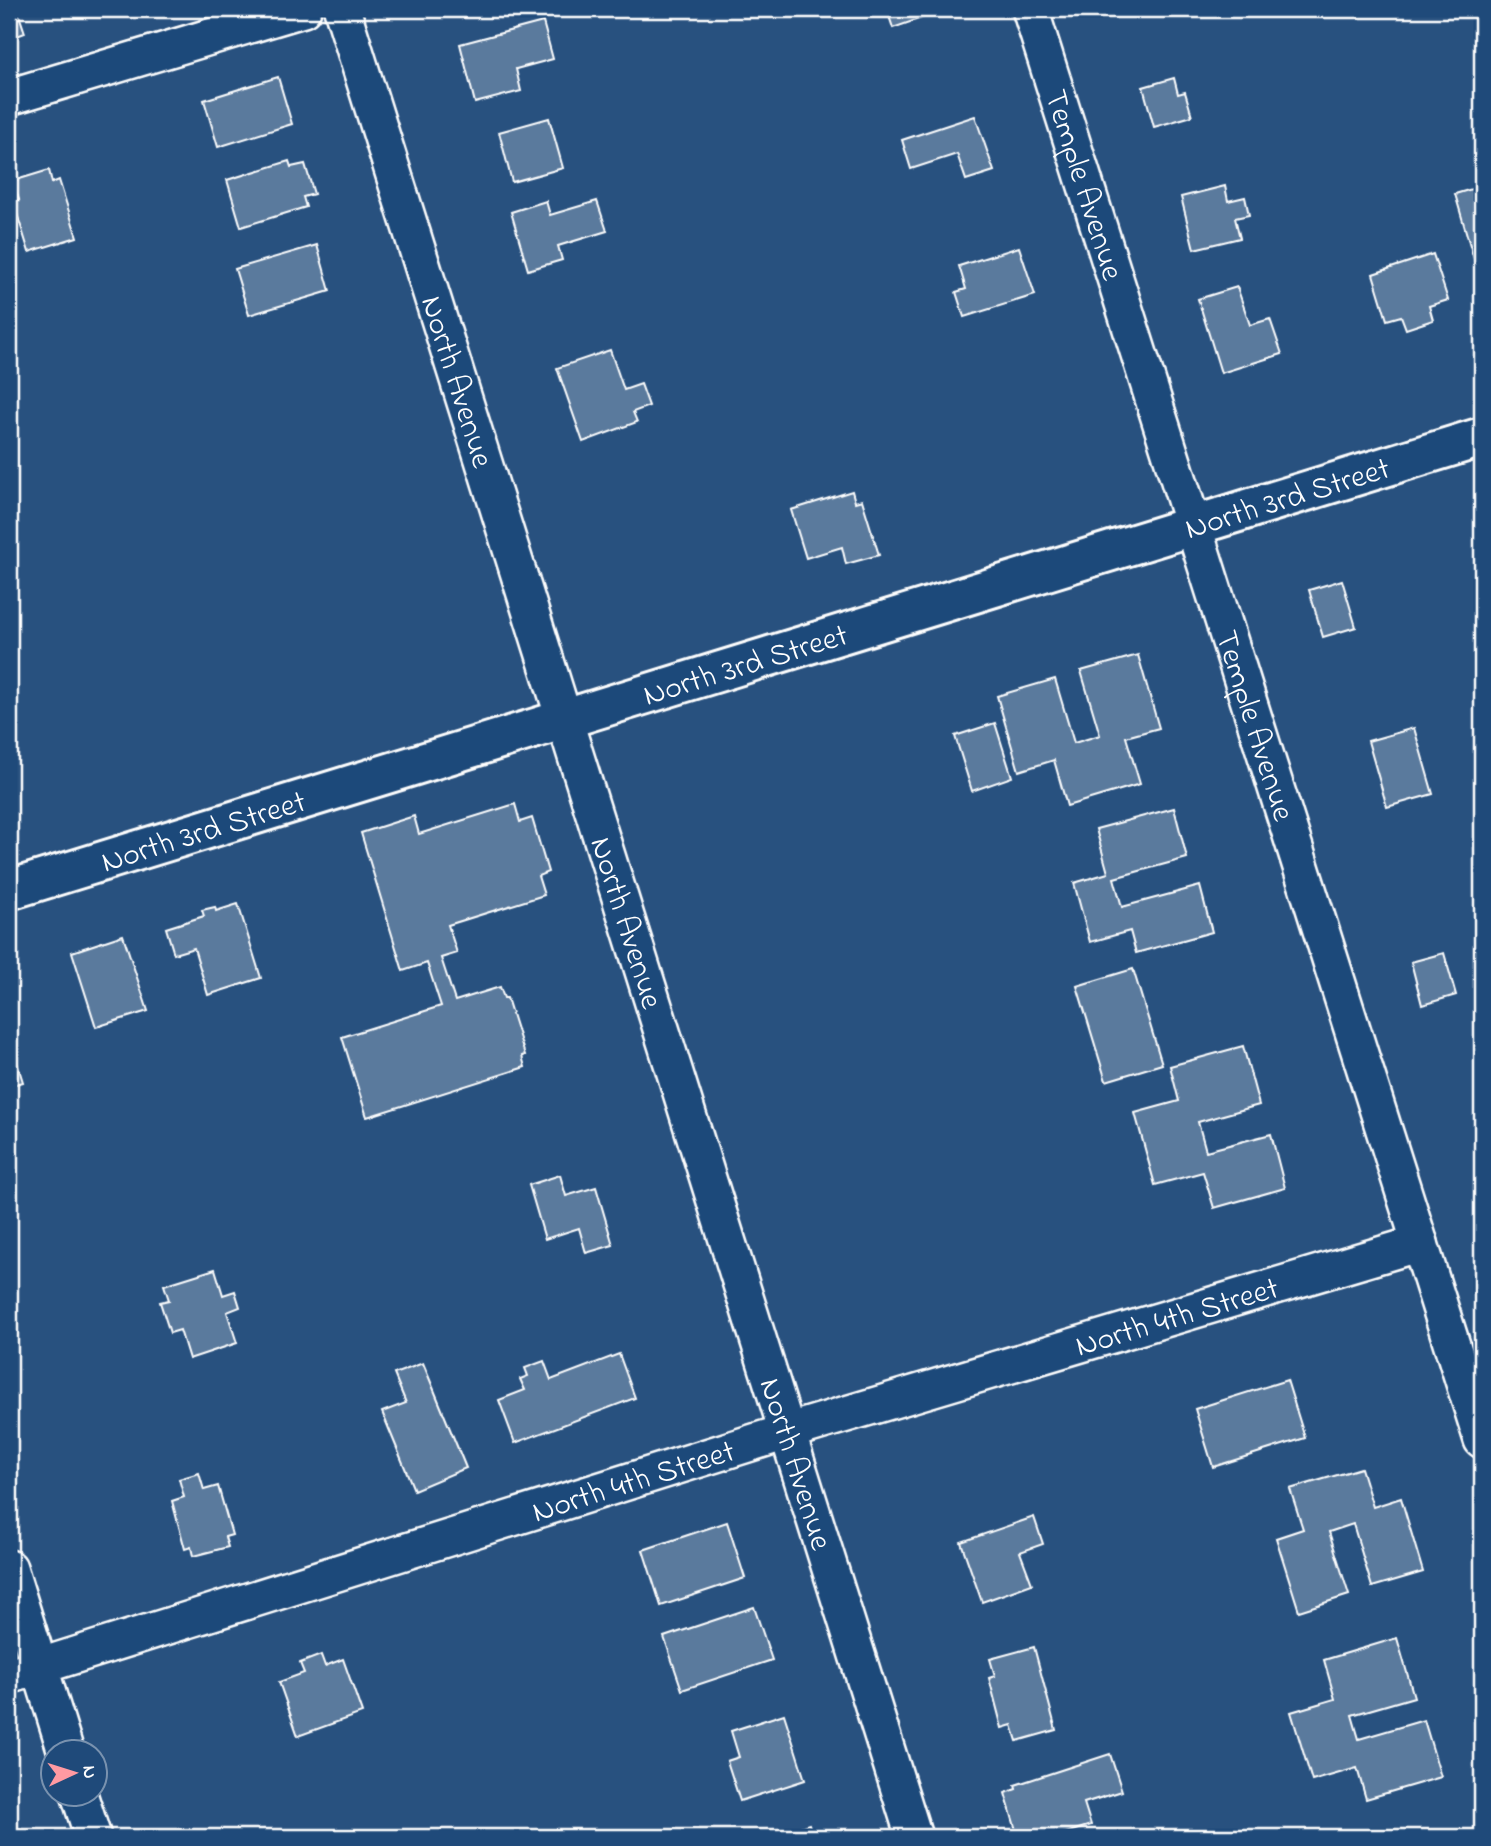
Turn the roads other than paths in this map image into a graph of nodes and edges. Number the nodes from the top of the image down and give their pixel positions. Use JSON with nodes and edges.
{"nodes":[{"id":1,"x":303,"y":9,"type":"edge"},
{"id":2,"x":342,"y":9,"type":"edge"},
{"id":3,"x":1030,"y":9,"type":"edge"},
{"id":4,"x":9,"y":97,"type":"edge"},
{"id":5,"x":1482,"y":437,"type":"edge"},
{"id":6,"x":1194,"y":527,"type":"junction"},
{"id":7,"x":564,"y":720,"type":"junction"},
{"id":8,"x":9,"y":890,"type":"edge"},
{"id":9,"x":1420,"y":1242,"type":"junction"},
{"id":10,"x":786,"y":1432,"type":"junction"},
{"id":11,"x":1482,"y":1440,"type":"edge"},
{"id":12,"x":9,"y":1568,"type":"edge"},
{"id":13,"x":24,"y":1671,"type":"edge"},
{"id":14,"x":59,"y":1738,"type":"edge"},
{"id":15,"x":84,"y":1808,"type":"edge"},
{"id":16,"x":93,"y":1837,"type":"edge"},
{"id":17,"x":914,"y":1837,"type":"edge"}],
"edges":[{"from":1,"to":4,"type":"street"},
{"from":2,"to":7,"type":"street","name":"North Avenue"},
{"from":3,"to":6,"type":"street","name":"Temple Avenue"},
{"from":5,"to":6,"type":"street","name":"North 3rd Street"},
{"from":6,"to":7,"type":"street","name":"North 3rd Street"},
{"from":6,"to":9,"type":"street","name":"Temple Avenue"},
{"from":7,"to":8,"type":"street","name":"North 3rd Street"},
{"from":7,"to":10,"type":"street","name":"North Avenue"},
{"from":9,"to":10,"type":"street","name":"North 4th Street"},
{"from":9,"to":11,"type":"street","name":"Temple Avenue"},
{"from":10,"to":13,"type":"street","name":"North 4th Street"},
{"from":10,"to":17,"type":"street","name":"North Avenue"},
{"from":12,"to":13,"type":"street"},
{"from":13,"to":14,"type":"street"},
{"from":15,"to":16,"type":"street"}]}
